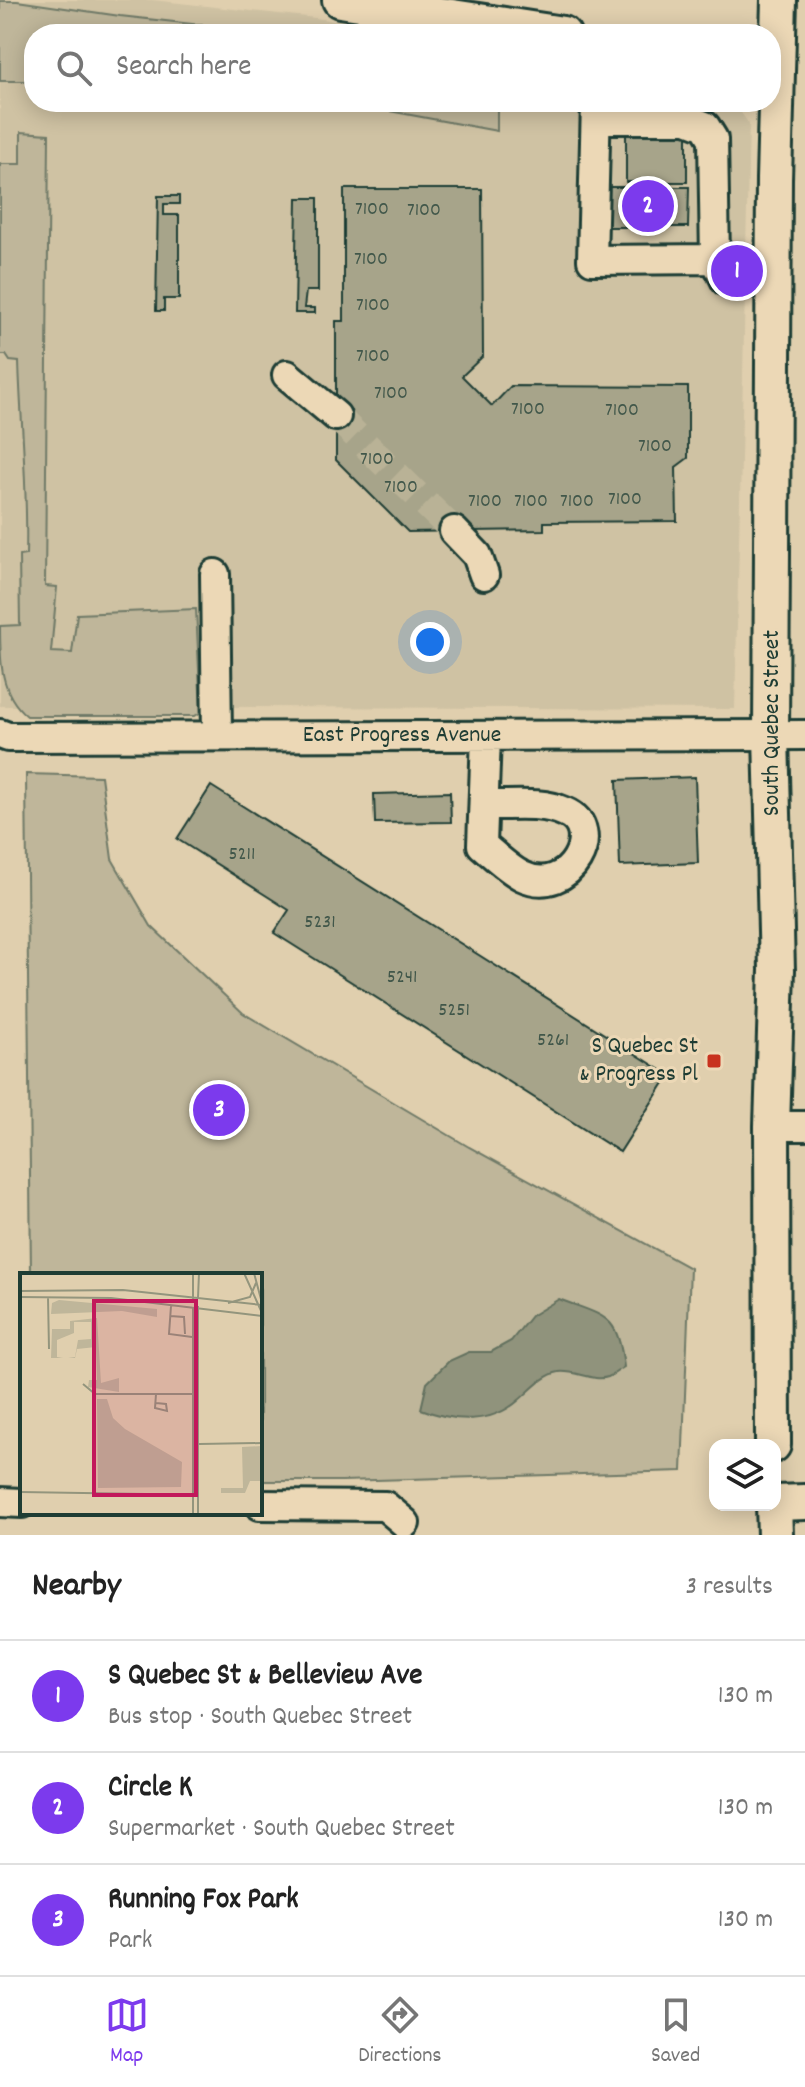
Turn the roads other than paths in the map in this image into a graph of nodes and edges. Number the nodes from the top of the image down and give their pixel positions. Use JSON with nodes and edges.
{"nodes":[{"id":1,"x":340,"y":0,"type":"edge"},
{"id":2,"x":779,"y":0,"type":"edge"},
{"id":3,"x":497,"y":24,"type":"edge"},
{"id":4,"x":785,"y":68,"type":"edge"},
{"id":5,"x":596,"y":112,"type":"edge"},
{"id":6,"x":616,"y":112,"type":"edge"},
{"id":7,"x":715,"y":259,"type":"junction"},
{"id":8,"x":774,"y":283,"type":"junction"},
{"id":9,"x":287,"y":375,"type":"dead end"},
{"id":10,"x":336,"y":416,"type":"tunnel mouth"},
{"id":11,"x":454,"y":531,"type":"tunnel mouth"},
{"id":12,"x":215,"y":574,"type":"dead end"},
{"id":13,"x":484,"y":575,"type":"dead end"},
{"id":14,"x":0,"y":734,"type":"edge"},
{"id":15,"x":771,"y":735,"type":"junction"},
{"id":16,"x":805,"y":735,"type":"edge"},
{"id":17,"x":217,"y":736,"type":"junction"},
{"id":18,"x":486,"y":736,"type":"junction"},
{"id":19,"x":484,"y":805,"type":"dead end"},
{"id":20,"x":788,"y":1126,"type":"edge"},
{"id":21,"x":773,"y":1439,"type":"edge"},
{"id":22,"x":0,"y":1502,"type":"edge"},
{"id":23,"x":805,"y":1502,"type":"edge"},
{"id":24,"x":20,"y":1503,"type":"edge"},
{"id":25,"x":781,"y":1504,"type":"edge"},
{"id":26,"x":262,"y":1505,"type":"edge"},
{"id":27,"x":774,"y":1511,"type":"edge"},
{"id":28,"x":405,"y":1523,"type":"dead end"},
{"id":29,"x":775,"y":1535,"type":"edge"}],
"edges":[{"from":1,"to":3,"type":"main road"},
{"from":2,"to":4,"type":"main road","name":"South Quebec Street"},
{"from":4,"to":8,"type":"main road","name":"South Quebec Street"},
{"from":5,"to":7,"type":"street"},
{"from":6,"to":7,"type":"street"},
{"from":7,"to":8,"type":"street"},
{"from":8,"to":15,"type":"main road","name":"South Quebec Street"},
{"from":9,"to":10,"type":"street"},
{"from":11,"to":13,"type":"street"},
{"from":12,"to":17,"type":"street"},
{"from":14,"to":17,"type":"street","name":"East Progress Avenue"},
{"from":15,"to":16,"type":"street","name":"East Progress Avenue"},
{"from":15,"to":18,"type":"street","name":"East Progress Avenue"},
{"from":15,"to":20,"type":"main road","name":"South Quebec Street"},
{"from":17,"to":18,"type":"street","name":"East Progress Avenue"},
{"from":18,"to":19,"type":"street"},
{"from":20,"to":21,"type":"main road","name":"South Quebec Street"},
{"from":22,"to":24,"type":"street"},
{"from":23,"to":25,"type":"main road"},
{"from":26,"to":28,"type":"street"},
{"from":27,"to":29,"type":"main road"}]}
